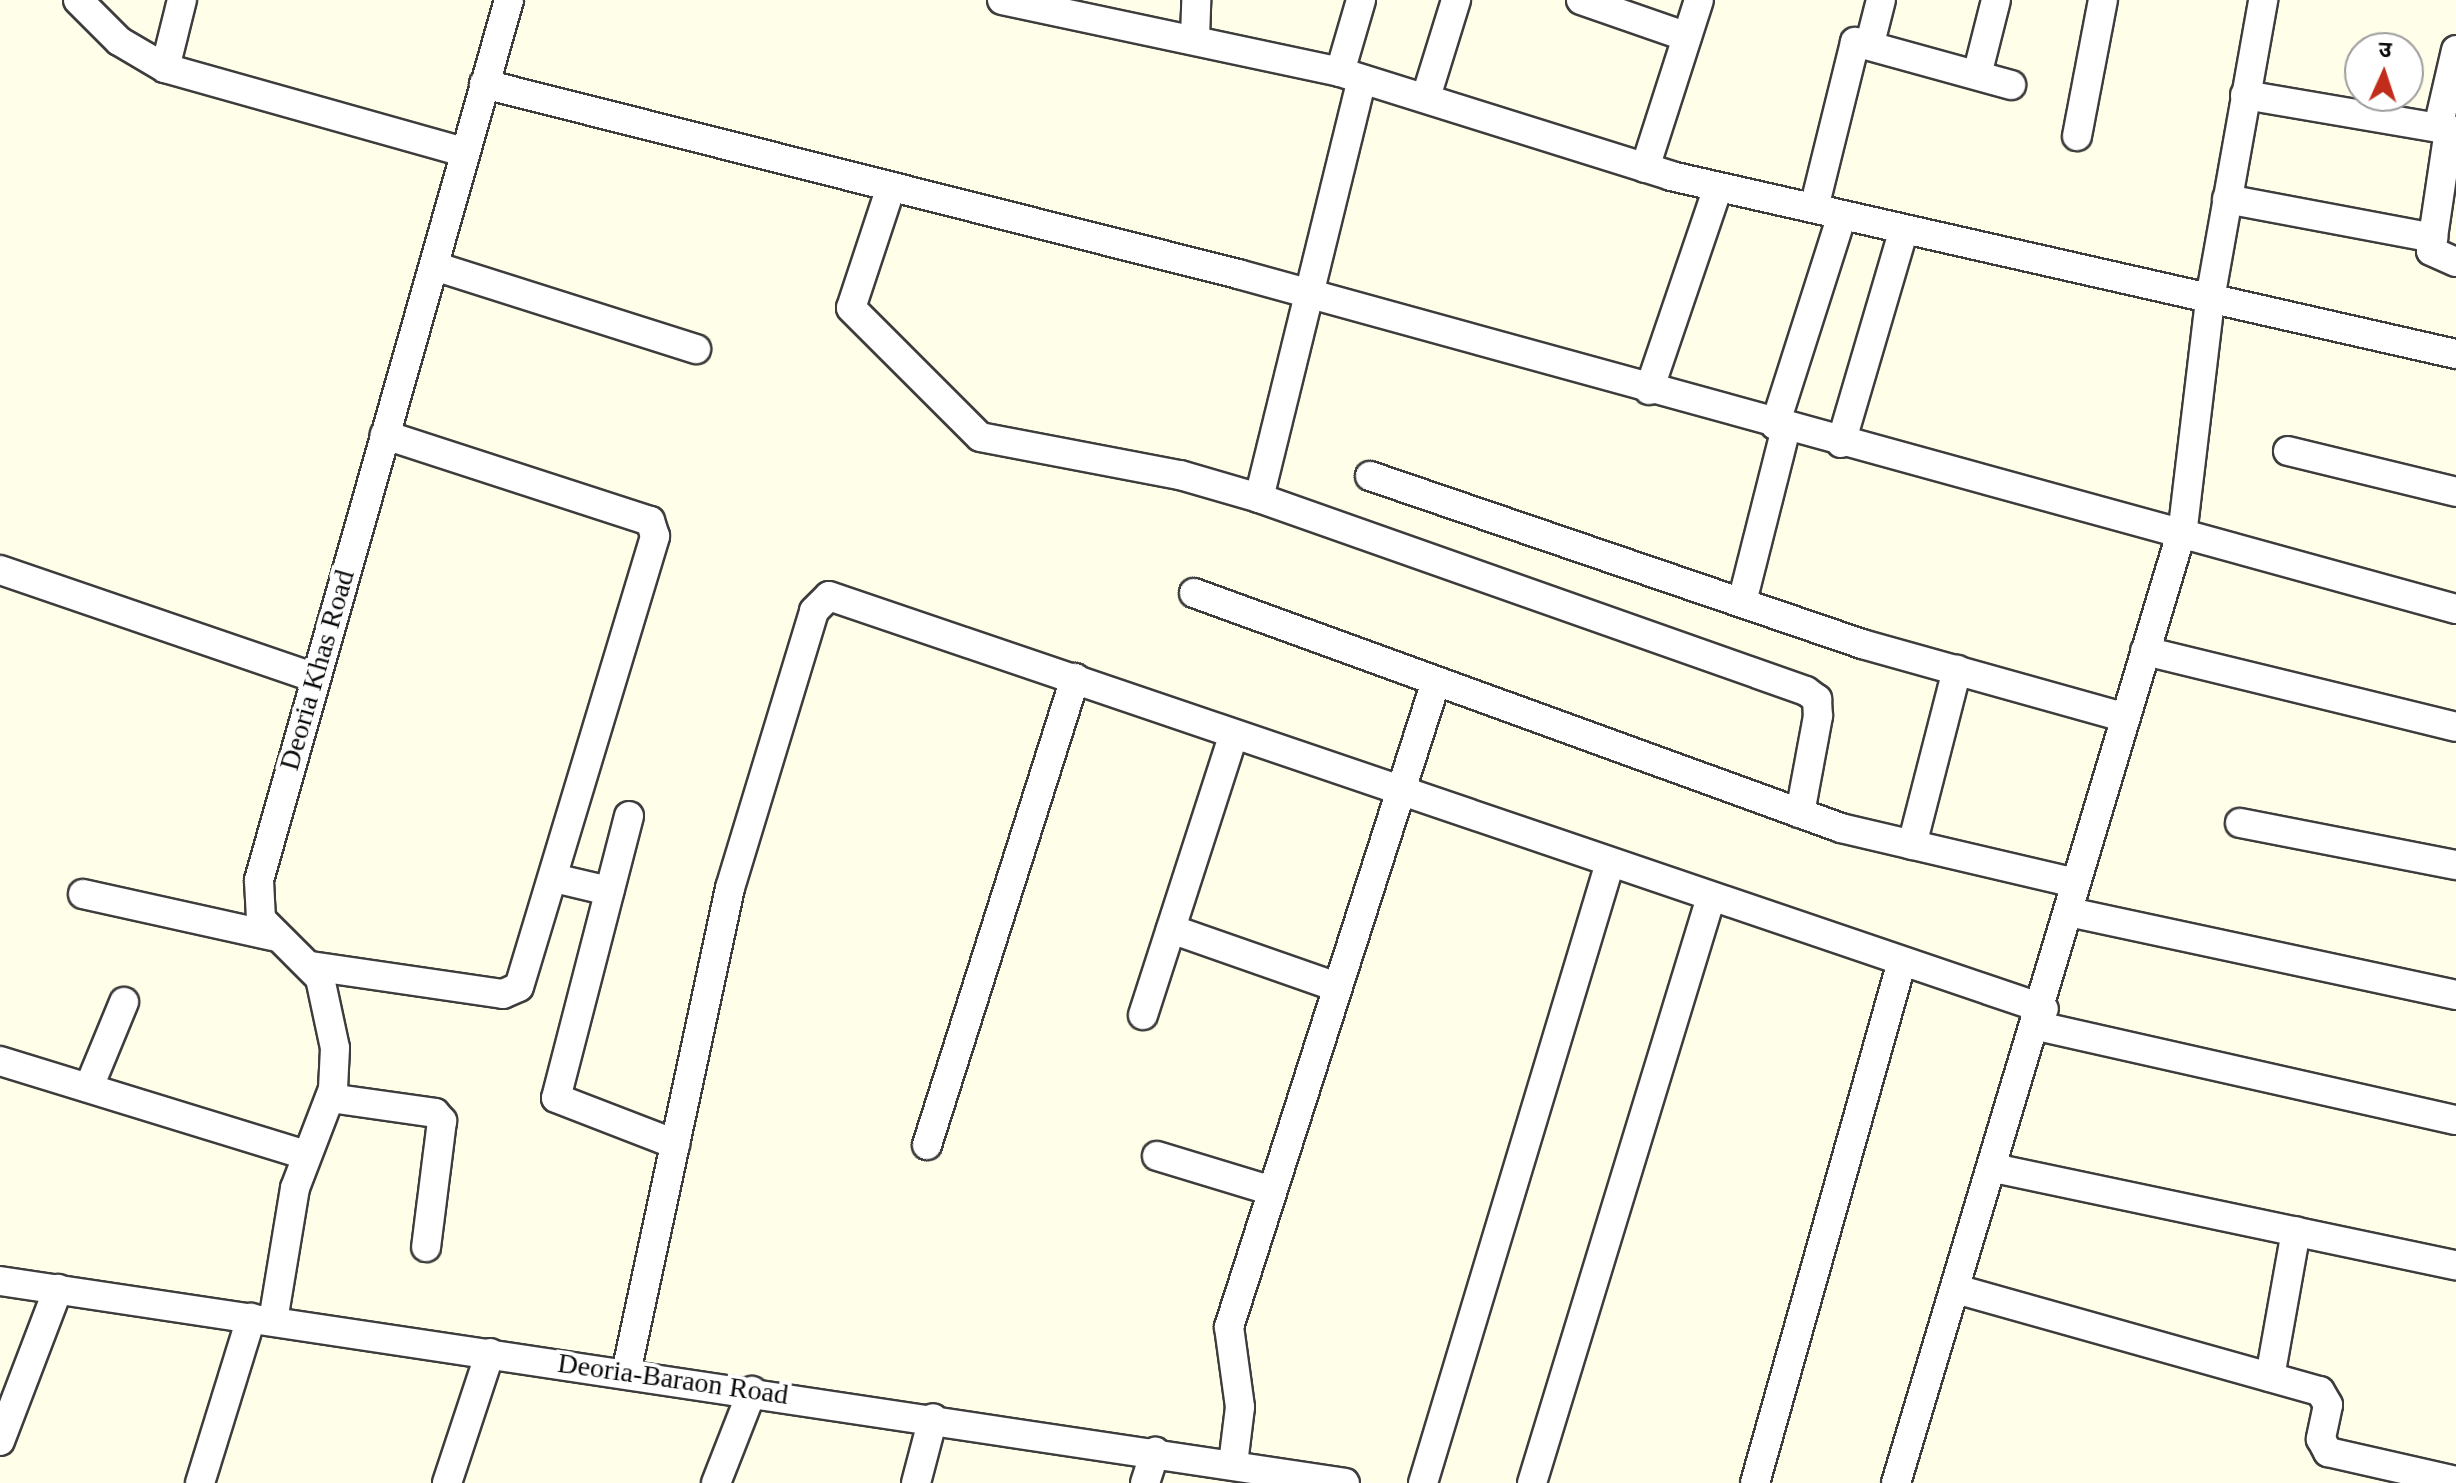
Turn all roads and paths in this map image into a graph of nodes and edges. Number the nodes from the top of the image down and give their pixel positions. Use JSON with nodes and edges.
{"nodes":[{"id":1,"x":78,"y":0,"type":"edge"},
{"id":2,"x":182,"y":0,"type":"edge"},
{"id":3,"x":509,"y":0,"type":"edge"},
{"id":4,"x":1196,"y":0,"type":"edge"},
{"id":5,"x":1361,"y":0,"type":"edge"},
{"id":6,"x":1456,"y":0,"type":"edge"},
{"id":7,"x":1581,"y":0,"type":"edge"},
{"id":8,"x":1699,"y":0,"type":"edge"},
{"id":9,"x":1881,"y":0,"type":"edge"},
{"id":10,"x":1996,"y":0,"type":"edge"},
{"id":11,"x":2103,"y":0,"type":"edge"},
{"id":12,"x":2263,"y":0,"type":"edge"},
{"id":13,"x":1017,"y":1,"type":"edge"},
{"id":14,"x":1687,"y":37,"type":"junction"},
{"id":15,"x":1195,"y":38,"type":"junction"},
{"id":16,"x":1870,"y":43,"type":"junction"},
{"id":17,"x":2456,"y":50,"type":"edge"},
{"id":18,"x":165,"y":68,"type":"junction"},
{"id":19,"x":1977,"y":75,"type":"junction"},
{"id":20,"x":1351,"y":76,"type":"junction"},
{"id":21,"x":484,"y":84,"type":"junction"},
{"id":22,"x":2011,"y":85,"type":"dead end"},
{"id":23,"x":2245,"y":95,"type":"junction"},
{"id":24,"x":1426,"y":97,"type":"junction"},
{"id":25,"x":2447,"y":130,"type":"edge"},
{"id":26,"x":2077,"y":136,"type":"dead end"},
{"id":27,"x":464,"y":152,"type":"junction"},
{"id":28,"x":1645,"y":168,"type":"junction"},
{"id":29,"x":891,"y":187,"type":"junction"},
{"id":30,"x":1718,"y":187,"type":"junction"},
{"id":31,"x":2227,"y":199,"type":"junction"},
{"id":32,"x":1814,"y":208,"type":"junction"},
{"id":33,"x":1842,"y":215,"type":"junction"},
{"id":34,"x":1904,"y":229,"type":"junction"},
{"id":35,"x":2433,"y":238,"type":"junction"},
{"id":36,"x":2456,"y":262,"type":"edge"},
{"id":37,"x":434,"y":266,"type":"junction"},
{"id":38,"x":1310,"y":295,"type":"junction"},
{"id":39,"x":2210,"y":299,"type":"junction"},
{"id":40,"x":696,"y":349,"type":"dead end"},
{"id":41,"x":2456,"y":354,"type":"edge"},
{"id":42,"x":1649,"y":390,"type":"junction"},
{"id":43,"x":1780,"y":426,"type":"junction"},
{"id":44,"x":385,"y":435,"type":"junction"},
{"id":45,"x":1841,"y":443,"type":"junction"},
{"id":46,"x":2288,"y":451,"type":"dead end"},
{"id":47,"x":1370,"y":476,"type":"dead end"},
{"id":48,"x":2456,"y":492,"type":"edge"},
{"id":49,"x":1259,"y":498,"type":"junction"},
{"id":50,"x":2180,"y":537,"type":"junction"},
{"id":51,"x":0,"y":570,"type":"edge"},
{"id":52,"x":1194,"y":593,"type":"dead end"},
{"id":53,"x":1742,"y":602,"type":"junction"},
{"id":54,"x":2456,"y":609,"type":"edge"},
{"id":55,"x":2145,"y":651,"type":"junction"},
{"id":56,"x":1957,"y":670,"type":"junction"},
{"id":57,"x":313,"y":677,"type":"junction"},
{"id":58,"x":1075,"y":678,"type":"junction"},
{"id":59,"x":1436,"y":681,"type":"junction"},
{"id":60,"x":2124,"y":717,"type":"junction"},
{"id":61,"x":2456,"y":727,"type":"edge"},
{"id":62,"x":1234,"y":734,"type":"junction"},
{"id":63,"x":1399,"y":791,"type":"junction"},
{"id":64,"x":1800,"y":813,"type":"junction"},
{"id":65,"x":629,"y":816,"type":"dead end"},
{"id":66,"x":2240,"y":823,"type":"dead end"},
{"id":67,"x":1912,"y":845,"type":"junction"},
{"id":68,"x":1610,"y":863,"type":"junction"},
{"id":69,"x":2456,"y":865,"type":"edge"},
{"id":70,"x":554,"y":878,"type":"junction"},
{"id":71,"x":2075,"y":883,"type":"junction"},
{"id":72,"x":609,"y":891,"type":"junction"},
{"id":73,"x":83,"y":894,"type":"dead end"},
{"id":74,"x":1711,"y":897,"type":"junction"},
{"id":75,"x":2069,"y":912,"type":"junction"},
{"id":76,"x":1171,"y":929,"type":"junction"},
{"id":77,"x":272,"y":936,"type":"junction"},
{"id":78,"x":1902,"y":961,"type":"junction"},
{"id":79,"x":311,"y":966,"type":"junction"},
{"id":80,"x":1337,"y":987,"type":"junction"},
{"id":81,"x":2456,"y":995,"type":"edge"},
{"id":82,"x":124,"y":1002,"type":"dead end"},
{"id":83,"x":1143,"y":1015,"type":"dead end"},
{"id":84,"x":2041,"y":1018,"type":"junction"},
{"id":85,"x":0,"y":1061,"type":"edge"},
{"id":86,"x":89,"y":1087,"type":"junction"},
{"id":87,"x":330,"y":1098,"type":"junction"},
{"id":88,"x":2456,"y":1120,"type":"edge"},
{"id":89,"x":675,"y":1144,"type":"junction"},
{"id":90,"x":927,"y":1145,"type":"dead end"},
{"id":91,"x":306,"y":1155,"type":"junction"},
{"id":92,"x":1157,"y":1156,"type":"dead end"},
{"id":93,"x":1994,"y":1168,"type":"junction"},
{"id":94,"x":1272,"y":1191,"type":"junction"},
{"id":95,"x":2296,"y":1231,"type":"junction"},
{"id":96,"x":426,"y":1247,"type":"dead end"},
{"id":97,"x":2456,"y":1265,"type":"edge"},
{"id":98,"x":0,"y":1281,"type":"edge"},
{"id":99,"x":58,"y":1289,"type":"junction"},
{"id":100,"x":1956,"y":1289,"type":"junction"},
{"id":101,"x":262,"y":1320,"type":"junction"},
{"id":102,"x":490,"y":1353,"type":"junction"},
{"id":103,"x":626,"y":1373,"type":"junction"},
{"id":104,"x":2270,"y":1377,"type":"junction"},
{"id":105,"x":752,"y":1391,"type":"junction"},
{"id":106,"x":933,"y":1418,"type":"junction"},
{"id":107,"x":0,"y":1441,"type":"edge"},
{"id":108,"x":1155,"y":1452,"type":"junction"},
{"id":109,"x":1233,"y":1464,"type":"junction"},
{"id":110,"x":2456,"y":1481,"type":"edge"},
{"id":111,"x":200,"y":1483,"type":"edge"},
{"id":112,"x":447,"y":1483,"type":"edge"},
{"id":113,"x":716,"y":1483,"type":"edge"},
{"id":114,"x":916,"y":1483,"type":"edge"},
{"id":115,"x":1145,"y":1483,"type":"edge"},
{"id":116,"x":1345,"y":1483,"type":"edge"},
{"id":117,"x":1423,"y":1483,"type":"edge"},
{"id":118,"x":1532,"y":1483,"type":"edge"},
{"id":119,"x":1755,"y":1483,"type":"edge"},
{"id":120,"x":1896,"y":1483,"type":"edge"}],
"edges":[{"from":1,"to":18,"type":"street"},
{"from":2,"to":18,"type":"street"},
{"from":3,"to":21,"type":"street","name":"Deoria Khas Road"},
{"from":4,"to":15,"type":"street"},
{"from":5,"to":20,"type":"street"},
{"from":6,"to":24,"type":"street"},
{"from":7,"to":14,"type":"street"},
{"from":8,"to":14,"type":"street"},
{"from":9,"to":16,"type":"street"},
{"from":10,"to":19,"type":"street"},
{"from":11,"to":26,"type":"street"},
{"from":12,"to":23,"type":"street"},
{"from":13,"to":15,"type":"street"},
{"from":14,"to":28,"type":"street"},
{"from":15,"to":20,"type":"street"},
{"from":16,"to":19,"type":"street"},
{"from":16,"to":32,"type":"street"},
{"from":17,"to":25,"type":"street"},
{"from":18,"to":27,"type":"street"},
{"from":19,"to":22,"type":"street"},
{"from":20,"to":24,"type":"street"},
{"from":20,"to":38,"type":"street"},
{"from":21,"to":27,"type":"street","name":"Deoria Khas Road"},
{"from":21,"to":29,"type":"street"},
{"from":23,"to":25,"type":"street"},
{"from":23,"to":31,"type":"street"},
{"from":24,"to":28,"type":"street"},
{"from":25,"to":35,"type":"street"},
{"from":27,"to":37,"type":"street","name":"Deoria Khas Road"},
{"from":28,"to":30,"type":"street"},
{"from":29,"to":38,"type":"street"},
{"from":29,"to":49,"type":"street"},
{"from":30,"to":32,"type":"street"},
{"from":30,"to":42,"type":"street"},
{"from":31,"to":35,"type":"street"},
{"from":31,"to":39,"type":"street"},
{"from":32,"to":33,"type":"street"},
{"from":33,"to":34,"type":"street"},
{"from":33,"to":43,"type":"street"},
{"from":34,"to":39,"type":"street"},
{"from":34,"to":45,"type":"street"},
{"from":35,"to":36,"type":"street"},
{"from":37,"to":40,"type":"street"},
{"from":37,"to":44,"type":"street","name":"Deoria Khas Road"},
{"from":38,"to":42,"type":"street"},
{"from":38,"to":49,"type":"street"},
{"from":39,"to":41,"type":"street"},
{"from":39,"to":50,"type":"street"},
{"from":42,"to":43,"type":"street"},
{"from":43,"to":45,"type":"street"},
{"from":43,"to":53,"type":"street"},
{"from":44,"to":57,"type":"street","name":"Deoria Khas Road"},
{"from":44,"to":70,"type":"street"},
{"from":45,"to":50,"type":"street"},
{"from":46,"to":48,"type":"street"},
{"from":47,"to":53,"type":"street"},
{"from":49,"to":64,"type":"street"},
{"from":50,"to":54,"type":"street"},
{"from":50,"to":55,"type":"street"},
{"from":51,"to":57,"type":"street"},
{"from":52,"to":59,"type":"street"},
{"from":53,"to":56,"type":"street"},
{"from":55,"to":60,"type":"street"},
{"from":55,"to":61,"type":"street"},
{"from":56,"to":60,"type":"street"},
{"from":56,"to":67,"type":"street"},
{"from":57,"to":77,"type":"street","name":"Deoria Khas Road"},
{"from":58,"to":62,"type":"street"},
{"from":58,"to":89,"type":"street"},
{"from":58,"to":90,"type":"street"},
{"from":59,"to":63,"type":"street"},
{"from":59,"to":64,"type":"street"},
{"from":60,"to":71,"type":"street"},
{"from":62,"to":63,"type":"street"},
{"from":62,"to":76,"type":"street"},
{"from":63,"to":68,"type":"street"},
{"from":63,"to":80,"type":"street"},
{"from":64,"to":67,"type":"street"},
{"from":65,"to":72,"type":"street"},
{"from":66,"to":69,"type":"street"},
{"from":67,"to":71,"type":"street"},
{"from":68,"to":74,"type":"street"},
{"from":68,"to":117,"type":"street"},
{"from":70,"to":72,"type":"street"},
{"from":70,"to":79,"type":"street"},
{"from":71,"to":75,"type":"street"},
{"from":72,"to":89,"type":"street"},
{"from":73,"to":77,"type":"street"},
{"from":74,"to":78,"type":"street"},
{"from":74,"to":118,"type":"street"},
{"from":75,"to":81,"type":"street"},
{"from":75,"to":84,"type":"street"},
{"from":76,"to":80,"type":"street"},
{"from":76,"to":83,"type":"street"},
{"from":77,"to":79,"type":"street","name":"Deoria Khas Road"},
{"from":78,"to":84,"type":"street"},
{"from":78,"to":119,"type":"street"},
{"from":79,"to":87,"type":"street","name":"Deoria Khas Road"},
{"from":80,"to":94,"type":"street"},
{"from":82,"to":86,"type":"street"},
{"from":84,"to":88,"type":"street"},
{"from":84,"to":93,"type":"street"},
{"from":85,"to":86,"type":"street"},
{"from":86,"to":91,"type":"street"},
{"from":87,"to":91,"type":"street","name":"Deoria Khas Road"},
{"from":87,"to":96,"type":"street"},
{"from":89,"to":103,"type":"street"},
{"from":91,"to":101,"type":"street","name":"Deoria Khas Road"},
{"from":92,"to":94,"type":"street"},
{"from":93,"to":95,"type":"street"},
{"from":93,"to":100,"type":"street"},
{"from":94,"to":109,"type":"street"},
{"from":95,"to":97,"type":"street"},
{"from":95,"to":104,"type":"street"},
{"from":98,"to":99,"type":"street","name":"Deoria-Baraon Road"},
{"from":99,"to":101,"type":"street","name":"Deoria-Baraon Road"},
{"from":99,"to":107,"type":"street"},
{"from":100,"to":104,"type":"street"},
{"from":100,"to":120,"type":"street"},
{"from":101,"to":102,"type":"street","name":"Deoria-Baraon Road"},
{"from":101,"to":111,"type":"street","name":"Deoria Khas Road"},
{"from":102,"to":103,"type":"street","name":"Deoria-Baraon Road"},
{"from":102,"to":112,"type":"street"},
{"from":103,"to":105,"type":"street","name":"Deoria-Baraon Road"},
{"from":104,"to":110,"type":"street"},
{"from":105,"to":106,"type":"street","name":"Deoria-Baraon Road"},
{"from":105,"to":113,"type":"street"},
{"from":106,"to":108,"type":"street","name":"Deoria-Baraon Road"},
{"from":106,"to":114,"type":"street"},
{"from":108,"to":109,"type":"street","name":"Deoria-Baraon Road"},
{"from":108,"to":115,"type":"street"},
{"from":109,"to":116,"type":"street","name":"Deoria-Baraon Road"}]}
